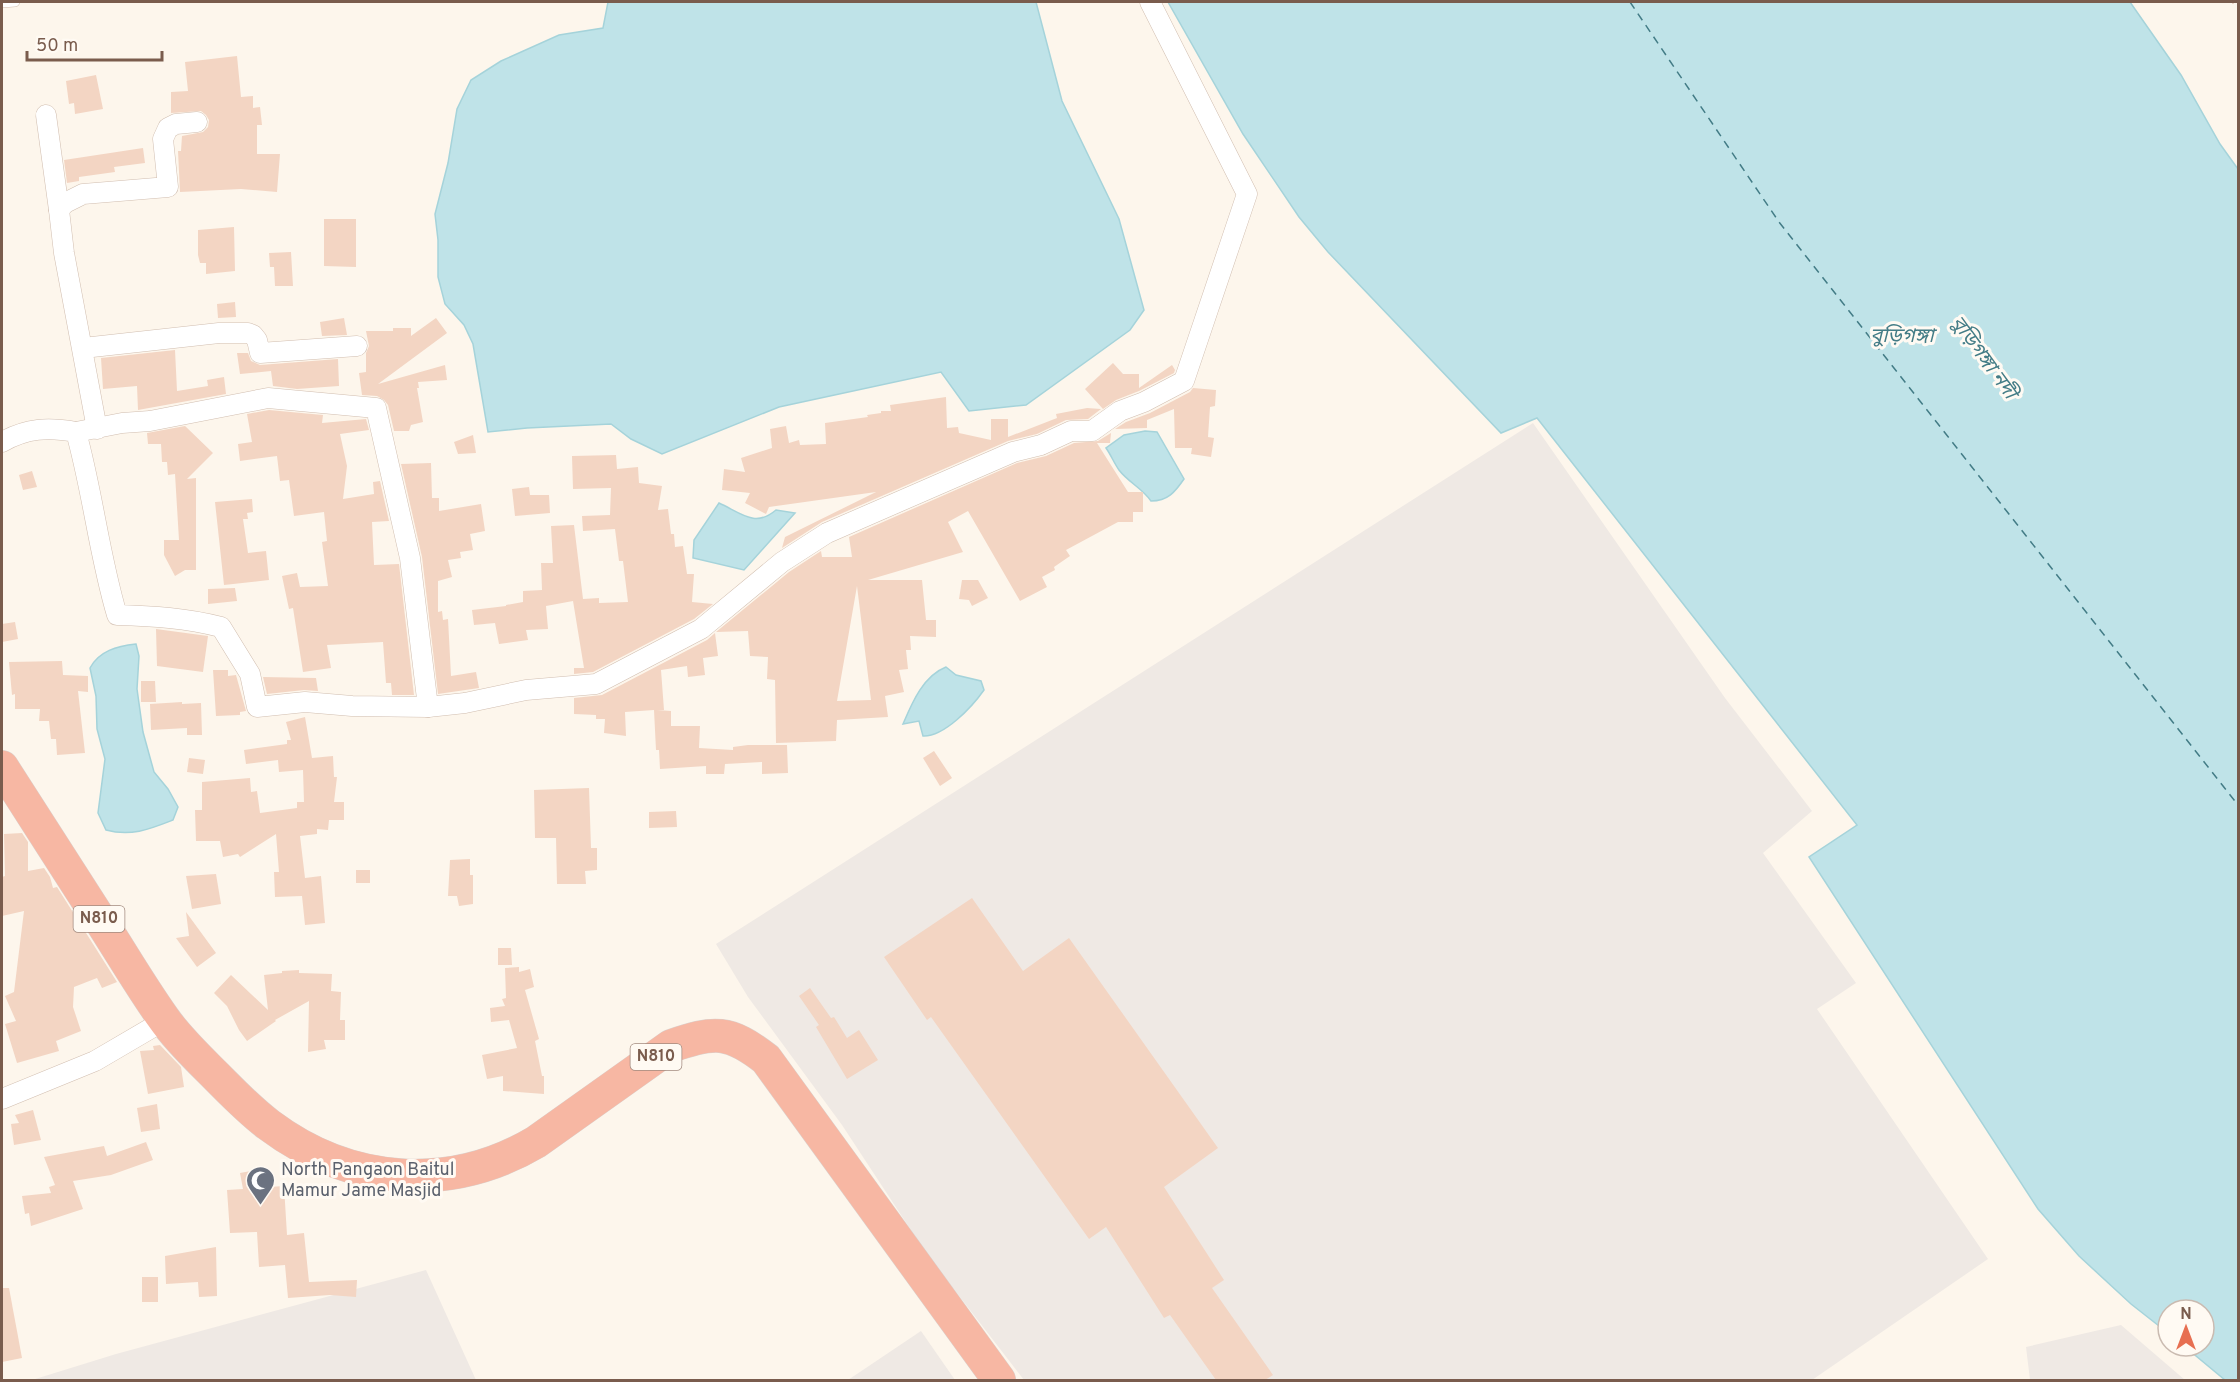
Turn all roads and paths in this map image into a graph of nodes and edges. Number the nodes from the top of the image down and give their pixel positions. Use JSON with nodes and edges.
{"nodes":[{"id":1,"x":15,"y":2,"type":"edge"},
{"id":2,"x":1150,"y":2,"type":"edge"},
{"id":3,"x":2,"y":3,"type":"edge"},
{"id":4,"x":46,"y":115,"type":"dead end"},
{"id":5,"x":197,"y":122,"type":"dead end"},
{"id":6,"x":59,"y":210,"type":"junction"},
{"id":7,"x":357,"y":346,"type":"dead end"},
{"id":8,"x":83,"y":348,"type":"junction"},
{"id":9,"x":97,"y":429,"type":"junction"},
{"id":10,"x":76,"y":432,"type":"junction"},
{"id":11,"x":2,"y":442,"type":"edge"},
{"id":12,"x":428,"y":707,"type":"junction"},
{"id":13,"x":2,"y":767,"type":"edge"},
{"id":14,"x":165,"y":1020,"type":"junction"},
{"id":15,"x":2,"y":1099,"type":"edge"},
{"id":16,"x":453,"y":1178,"type":"junction"},
{"id":17,"x":974,"y":1380,"type":"edge"},
{"id":18,"x":999,"y":1380,"type":"edge"}],
"edges":[{"from":1,"to":3,"type":"lane"},
{"from":2,"to":12,"type":"street"},
{"from":4,"to":6,"type":"street"},
{"from":5,"to":6,"type":"street"},
{"from":6,"to":8,"type":"street"},
{"from":7,"to":8,"type":"street"},
{"from":8,"to":9,"type":"street"},
{"from":9,"to":10,"type":"street"},
{"from":9,"to":12,"type":"street"},
{"from":10,"to":11,"type":"street"},
{"from":10,"to":12,"type":"street"},
{"from":13,"to":14,"type":"highway","number":"N810"},
{"from":14,"to":15,"type":"street"},
{"from":14,"to":16,"type":"highway","number":"N810"},
{"from":16,"to":17,"type":"highway","number":"N810"},
{"from":16,"to":18,"type":"highway","number":"N810"}]}
